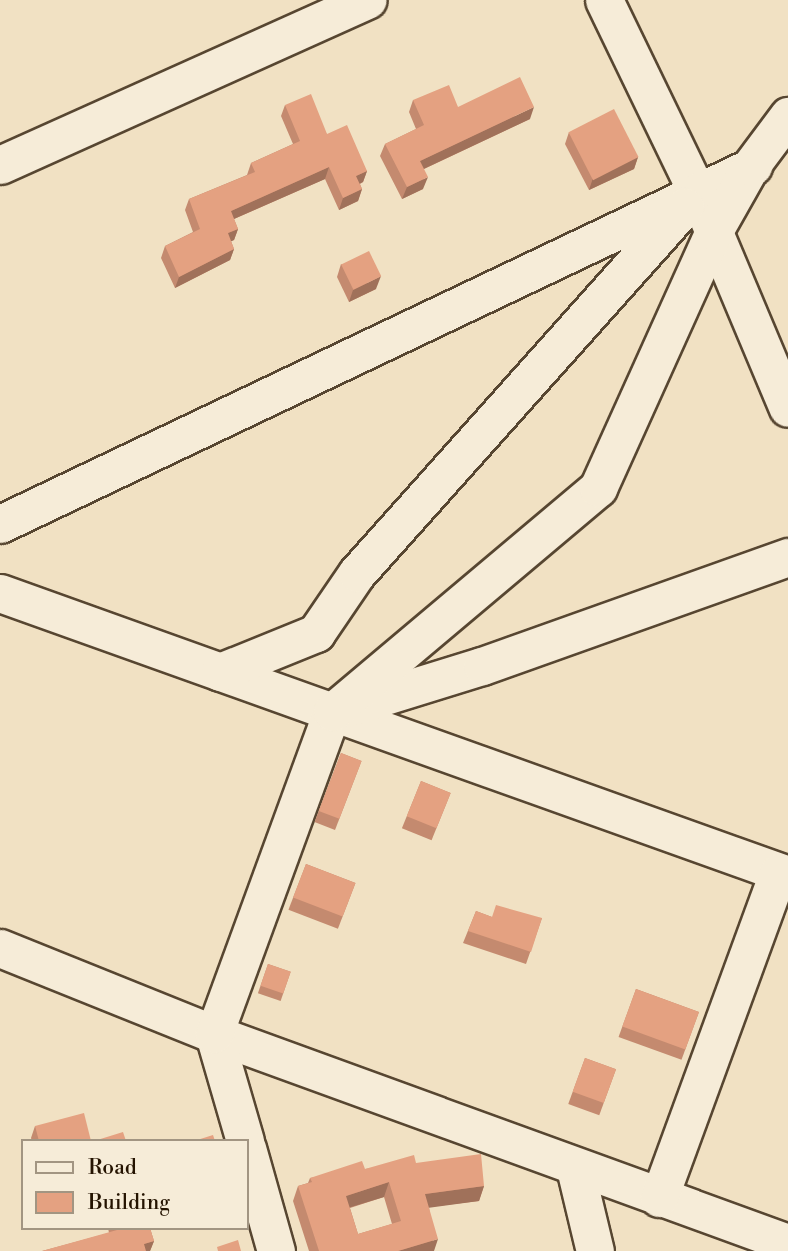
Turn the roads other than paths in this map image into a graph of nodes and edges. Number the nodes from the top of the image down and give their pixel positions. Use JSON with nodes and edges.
{"nodes":[{"id":1,"x":368,"y":0,"type":"edge"},
{"id":2,"x":604,"y":0,"type":"edge"},
{"id":3,"x":788,"y":116,"type":"edge"},
{"id":4,"x":788,"y":147,"type":"edge"},
{"id":5,"x":0,"y":165,"type":"edge"},
{"id":6,"x":750,"y":167,"type":"junction"},
{"id":7,"x":697,"y":192,"type":"junction"},
{"id":8,"x":713,"y":231,"type":"junction"},
{"id":9,"x":788,"y":408,"type":"edge"},
{"id":10,"x":0,"y":524,"type":"edge"},
{"id":11,"x":788,"y":558,"type":"edge"},
{"id":12,"x":0,"y":593,"type":"edge"},
{"id":13,"x":220,"y":672,"type":"junction"},
{"id":14,"x":332,"y":712,"type":"junction"},
{"id":15,"x":783,"y":874,"type":"edge"},
{"id":16,"x":0,"y":948,"type":"edge"},
{"id":17,"x":214,"y":1034,"type":"junction"},
{"id":18,"x":243,"y":1139,"type":"edge"},
{"id":19,"x":248,"y":1153,"type":"edge"},
{"id":20,"x":575,"y":1168,"type":"junction"},
{"id":21,"x":659,"y":1198,"type":"junction"},
{"id":22,"x":788,"y":1243,"type":"edge"},
{"id":23,"x":276,"y":1251,"type":"edge"},
{"id":24,"x":595,"y":1251,"type":"edge"}],
"edges":[{"from":1,"to":5,"type":"street"},
{"from":2,"to":7,"type":"street"},
{"from":3,"to":6,"type":"street"},
{"from":4,"to":6,"type":"street"},
{"from":6,"to":7,"type":"street"},
{"from":6,"to":8,"type":"street"},
{"from":7,"to":8,"type":"street"},
{"from":7,"to":10,"type":"street"},
{"from":7,"to":13,"type":"street"},
{"from":8,"to":9,"type":"street"},
{"from":8,"to":14,"type":"street"},
{"from":11,"to":14,"type":"street"},
{"from":12,"to":13,"type":"street"},
{"from":13,"to":14,"type":"street"},
{"from":14,"to":15,"type":"street"},
{"from":14,"to":17,"type":"street"},
{"from":15,"to":21,"type":"street"},
{"from":16,"to":17,"type":"street"},
{"from":17,"to":18,"type":"street"},
{"from":17,"to":20,"type":"street"},
{"from":19,"to":23,"type":"street"},
{"from":20,"to":21,"type":"street"},
{"from":20,"to":24,"type":"street"},
{"from":21,"to":22,"type":"street"}]}
